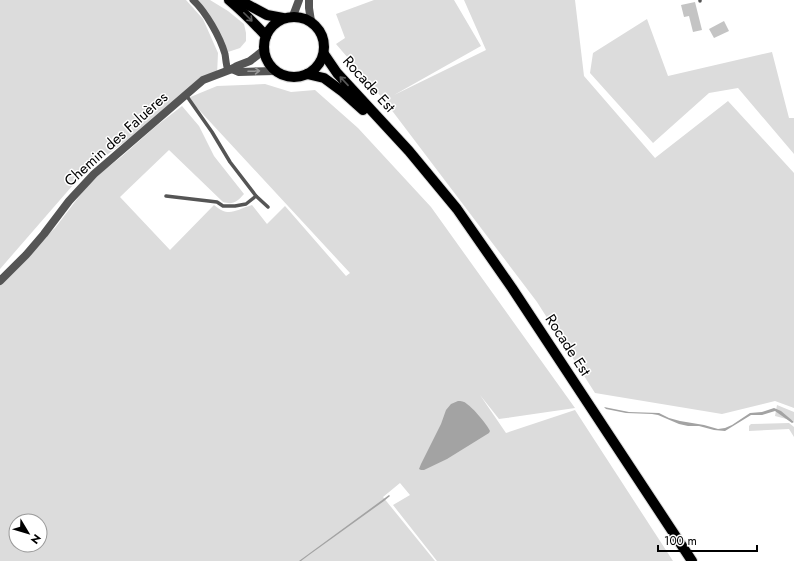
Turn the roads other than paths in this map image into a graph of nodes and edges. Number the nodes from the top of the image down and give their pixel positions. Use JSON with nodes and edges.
{"nodes":[{"id":1,"x":193,"y":0,"type":"edge"},
{"id":2,"x":229,"y":0,"type":"edge"},
{"id":3,"x":239,"y":0,"type":"edge"},
{"id":4,"x":299,"y":0,"type":"edge"},
{"id":5,"x":309,"y":0,"type":"edge"},
{"id":6,"x":288,"y":17,"type":"junction"},
{"id":7,"x":311,"y":21,"type":"junction"},
{"id":8,"x":266,"y":36,"type":"junction"},
{"id":9,"x":264,"y":50,"type":"junction"},
{"id":10,"x":324,"y":54,"type":"junction"},
{"id":11,"x":230,"y":70,"type":"junction"},
{"id":12,"x":276,"y":71,"type":"junction"},
{"id":13,"x":307,"y":74,"type":"junction"},
{"id":14,"x":186,"y":95,"type":"junction"},
{"id":15,"x":409,"y":151,"type":"junction"},
{"id":16,"x":166,"y":196,"type":"dead end"},
{"id":17,"x":256,"y":196,"type":"junction"},
{"id":18,"x":268,"y":207,"type":"dead end"},
{"id":19,"x":0,"y":281,"type":"edge"},
{"id":20,"x":692,"y":561,"type":"edge"}],
"edges":[{"from":1,"to":11,"type":"street"},
{"from":2,"to":8,"type":"main road","one_way":true},
{"from":3,"to":6,"type":"main road"},
{"from":4,"to":6,"type":"street"},
{"from":5,"to":7,"type":"street"},
{"from":6,"to":7,"type":"main road"},
{"from":6,"to":8,"type":"main road"},
{"from":7,"to":10,"type":"main road"},
{"from":8,"to":9,"type":"main road"},
{"from":9,"to":11,"type":"street","name":"Chemin des Faluères"},
{"from":9,"to":12,"type":"main road"},
{"from":10,"to":13,"type":"main road"},
{"from":15,"to":10,"type":"main road","name":"Rocade Est","one_way":true},
{"from":11,"to":12,"type":"street","name":"Chemin des Faluères","one_way":true},
{"from":11,"to":14,"type":"street","name":"Chemin des Faluères"},
{"from":12,"to":13,"type":"main road"},
{"from":13,"to":15,"type":"main road","name":"Rocade Est"},
{"from":14,"to":17,"type":"lane"},
{"from":14,"to":19,"type":"street","name":"Chemin des Faluères"},
{"from":15,"to":20,"type":"main road","name":"Rocade Est"},
{"from":16,"to":17,"type":"lane"},
{"from":17,"to":18,"type":"lane"}]}
